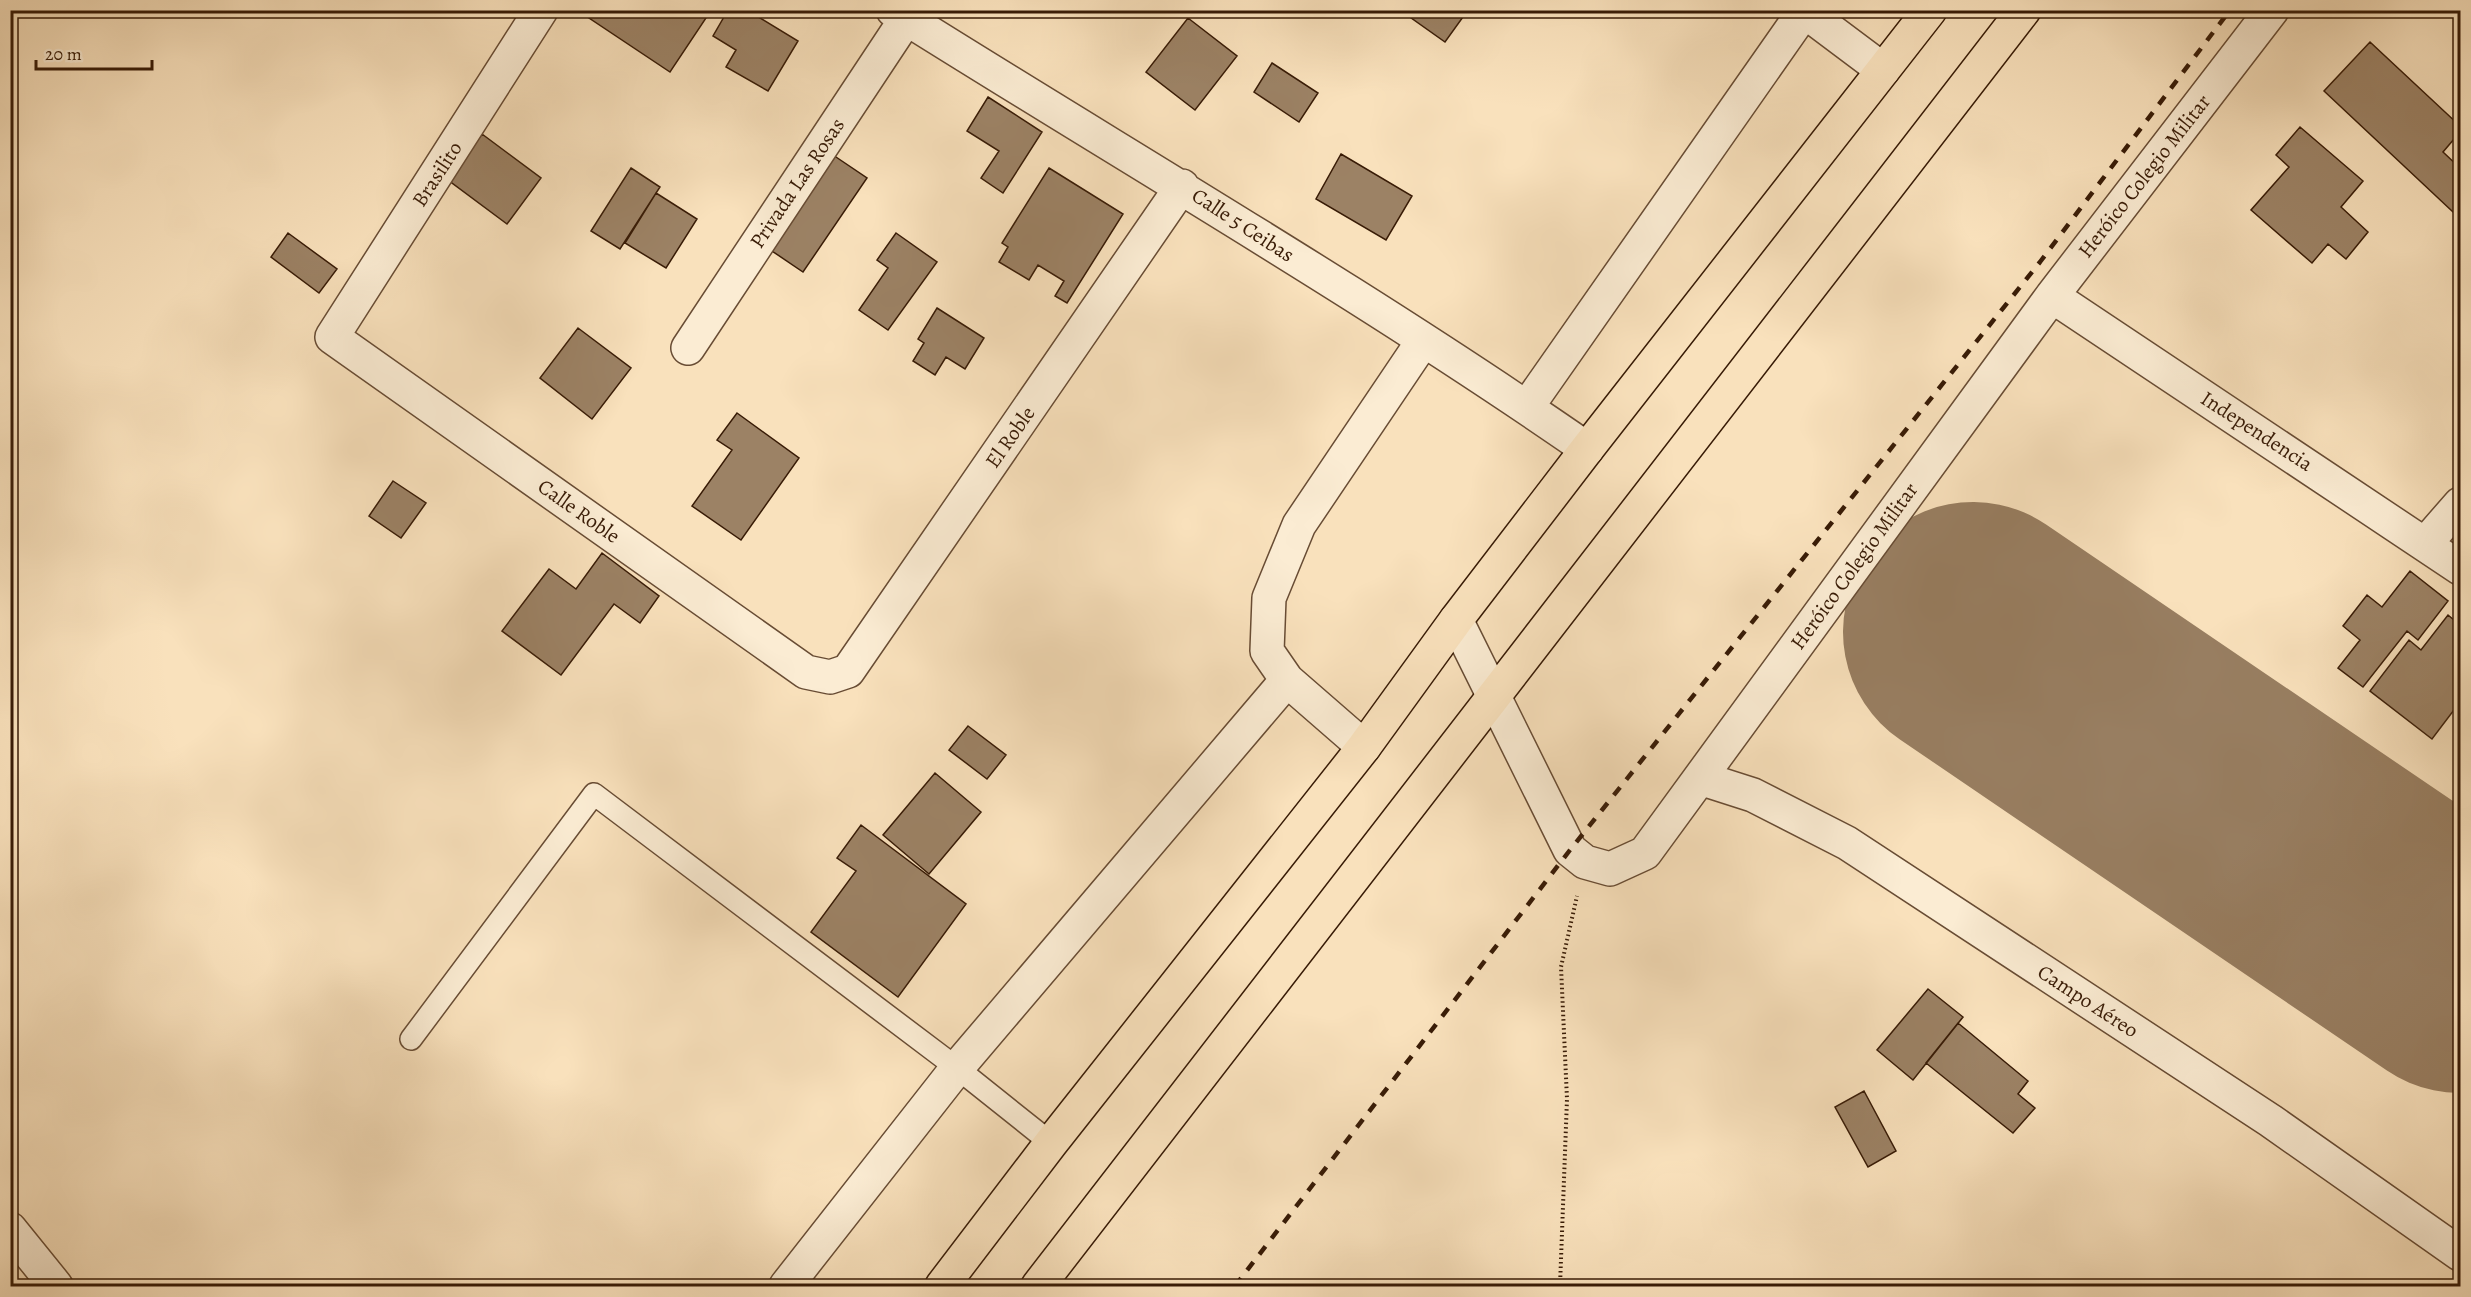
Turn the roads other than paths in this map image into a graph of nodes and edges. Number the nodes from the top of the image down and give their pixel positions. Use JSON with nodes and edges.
{"nodes":[{"id":1,"x":541,"y":10,"type":"edge"},
{"id":2,"x":1930,"y":10,"type":"edge"},
{"id":3,"x":2024,"y":10,"type":"edge"},
{"id":4,"x":2272,"y":10,"type":"edge"},
{"id":5,"x":1804,"y":11,"type":"edge"},
{"id":6,"x":900,"y":15,"type":"edge"},
{"id":7,"x":1884,"y":70,"type":"junction"},
{"id":8,"x":1182,"y":186,"type":"junction"},
{"id":9,"x":2052,"y":296,"type":"junction"},
{"id":10,"x":332,"y":337,"type":"joint"},
{"id":11,"x":1423,"y":340,"type":"junction"},
{"id":12,"x":688,"y":348,"type":"dead end"},
{"id":13,"x":1527,"y":407,"type":"junction"},
{"id":14,"x":1587,"y":449,"type":"junction"},
{"id":15,"x":2460,"y":504,"type":"edge"},
{"id":16,"x":2426,"y":543,"type":"junction"},
{"id":17,"x":2460,"y":568,"type":"edge"},
{"id":18,"x":1456,"y":620,"type":"junction"},
{"id":19,"x":830,"y":677,"type":"joint"},
{"id":20,"x":1287,"y":680,"type":"junction"},
{"id":21,"x":1494,"y":696,"type":"junction"},
{"id":22,"x":1364,"y":747,"type":"junction"},
{"id":23,"x":1700,"y":778,"type":"junction"},
{"id":24,"x":411,"y":1039,"type":"dead end"},
{"id":25,"x":957,"y":1068,"type":"junction"},
{"id":26,"x":1051,"y":1143,"type":"junction"},
{"id":27,"x":10,"y":1229,"type":"edge"},
{"id":28,"x":2460,"y":1254,"type":"edge"},
{"id":29,"x":56,"y":1287,"type":"edge"},
{"id":30,"x":786,"y":1287,"type":"edge"},
{"id":31,"x":942,"y":1287,"type":"edge"},
{"id":32,"x":1038,"y":1287,"type":"edge"}],
"edges":[{"from":1,"to":10,"type":"street","name":"Brasilito"},
{"from":2,"to":7,"type":"main road"},
{"from":3,"to":21,"type":"main road"},
{"from":4,"to":9,"type":"street","name":"Heróico Colegio Militar"},
{"from":5,"to":7,"type":"street"},
{"from":5,"to":13,"type":"street"},
{"from":6,"to":8,"type":"street","name":"Calle 5 Ceibas"},
{"from":6,"to":12,"type":"street","name":"Privada Las Rosas"},
{"from":7,"to":14,"type":"main road"},
{"from":8,"to":11,"type":"street","name":"Calle 5 Ceibas"},
{"from":8,"to":19,"type":"street","name":"El Roble"},
{"from":9,"to":16,"type":"street","name":"Independencia"},
{"from":9,"to":23,"type":"street","name":"Heróico Colegio Militar"},
{"from":10,"to":19,"type":"street","name":"Calle Roble"},
{"from":11,"to":13,"type":"street","name":"Calle 5 Ceibas"},
{"from":11,"to":20,"type":"street"},
{"from":13,"to":14,"type":"street","name":"Calle 5 Ceibas"},
{"from":14,"to":18,"type":"main road"},
{"from":15,"to":16,"type":"street"},
{"from":16,"to":17,"type":"street","name":"Independencia"},
{"from":18,"to":21,"type":"street"},
{"from":18,"to":22,"type":"main road"},
{"from":20,"to":22,"type":"street"},
{"from":20,"to":25,"type":"street"},
{"from":21,"to":23,"type":"street","name":"Heróico Colegio Militar"},
{"from":21,"to":32,"type":"main road"},
{"from":22,"to":26,"type":"main road"},
{"from":23,"to":28,"type":"street","name":"Campo Aéreo"},
{"from":24,"to":25,"type":"lane"},
{"from":25,"to":26,"type":"lane"},
{"from":25,"to":30,"type":"street"},
{"from":26,"to":31,"type":"main road"},
{"from":27,"to":29,"type":"street"}]}
